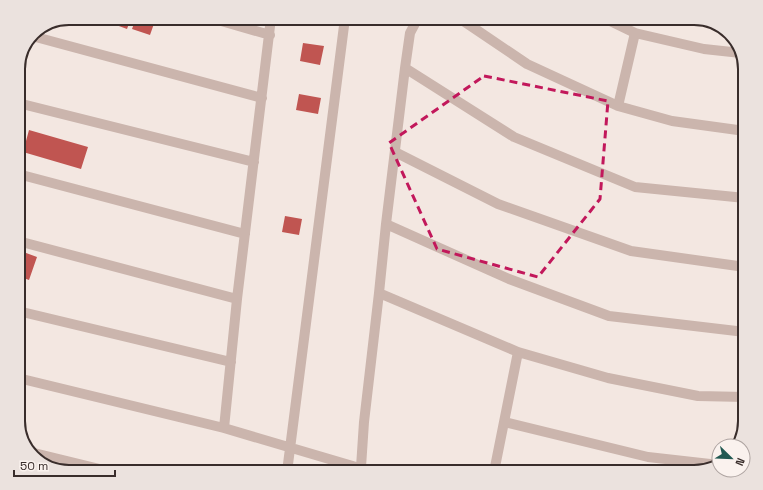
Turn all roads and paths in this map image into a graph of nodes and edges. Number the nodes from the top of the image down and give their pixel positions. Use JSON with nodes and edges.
{"nodes":[{"id":1,"x":235,"y":25,"type":"edge"},
{"id":2,"x":271,"y":25,"type":"edge"},
{"id":3,"x":344,"y":25,"type":"edge"},
{"id":4,"x":414,"y":25,"type":"edge"},
{"id":5,"x":469,"y":25,"type":"edge"},
{"id":6,"x":618,"y":25,"type":"edge"},
{"id":7,"x":635,"y":33,"type":"junction"},
{"id":8,"x":270,"y":35,"type":"junction"},
{"id":9,"x":38,"y":38,"type":"edge"},
{"id":10,"x":735,"y":52,"type":"edge"},
{"id":11,"x":405,"y":68,"type":"junction"},
{"id":12,"x":262,"y":98,"type":"junction"},
{"id":13,"x":25,"y":105,"type":"edge"},
{"id":14,"x":618,"y":106,"type":"junction"},
{"id":15,"x":738,"y":129,"type":"edge"},
{"id":16,"x":395,"y":152,"type":"junction"},
{"id":17,"x":254,"y":162,"type":"junction"},
{"id":18,"x":25,"y":176,"type":"edge"},
{"id":19,"x":738,"y":197,"type":"edge"},
{"id":20,"x":386,"y":224,"type":"junction"},
{"id":21,"x":245,"y":234,"type":"junction"},
{"id":22,"x":25,"y":243,"type":"edge"},
{"id":23,"x":738,"y":266,"type":"edge"},
{"id":24,"x":379,"y":293,"type":"junction"},
{"id":25,"x":237,"y":299,"type":"junction"},
{"id":26,"x":25,"y":313,"type":"edge"},
{"id":27,"x":738,"y":331,"type":"edge"},
{"id":28,"x":518,"y":352,"type":"junction"},
{"id":29,"x":231,"y":362,"type":"junction"},
{"id":30,"x":25,"y":380,"type":"edge"},
{"id":31,"x":738,"y":397,"type":"edge"},
{"id":32,"x":504,"y":422,"type":"junction"},
{"id":33,"x":224,"y":428,"type":"junction"},
{"id":34,"x":291,"y":446,"type":"junction"},
{"id":35,"x":41,"y":455,"type":"edge"},
{"id":36,"x":706,"y":464,"type":"edge"},
{"id":37,"x":83,"y":465,"type":"edge"},
{"id":38,"x":288,"y":465,"type":"edge"},
{"id":39,"x":354,"y":465,"type":"edge"},
{"id":40,"x":361,"y":465,"type":"edge"},
{"id":41,"x":495,"y":465,"type":"edge"}],
"edges":[{"from":1,"to":8,"type":"street"},
{"from":2,"to":8,"type":"street"},
{"from":3,"to":34,"type":"street"},
{"from":4,"to":11,"type":"street"},
{"from":5,"to":14,"type":"street"},
{"from":6,"to":7,"type":"street"},
{"from":7,"to":10,"type":"street"},
{"from":7,"to":14,"type":"street"},
{"from":8,"to":12,"type":"street"},
{"from":9,"to":12,"type":"street"},
{"from":11,"to":16,"type":"street"},
{"from":11,"to":19,"type":"street"},
{"from":12,"to":17,"type":"street"},
{"from":13,"to":17,"type":"street"},
{"from":14,"to":15,"type":"street"},
{"from":16,"to":20,"type":"street"},
{"from":16,"to":23,"type":"street"},
{"from":17,"to":21,"type":"street"},
{"from":18,"to":21,"type":"street"},
{"from":20,"to":24,"type":"street"},
{"from":20,"to":27,"type":"street"},
{"from":21,"to":25,"type":"street"},
{"from":22,"to":25,"type":"street"},
{"from":24,"to":28,"type":"street"},
{"from":24,"to":40,"type":"street"},
{"from":25,"to":29,"type":"street"},
{"from":26,"to":29,"type":"street"},
{"from":28,"to":31,"type":"street"},
{"from":28,"to":32,"type":"street"},
{"from":29,"to":33,"type":"street"},
{"from":30,"to":33,"type":"street"},
{"from":32,"to":36,"type":"street"},
{"from":32,"to":41,"type":"street"},
{"from":33,"to":34,"type":"street"},
{"from":34,"to":38,"type":"street"},
{"from":34,"to":39,"type":"street"},
{"from":35,"to":37,"type":"street"}]}
